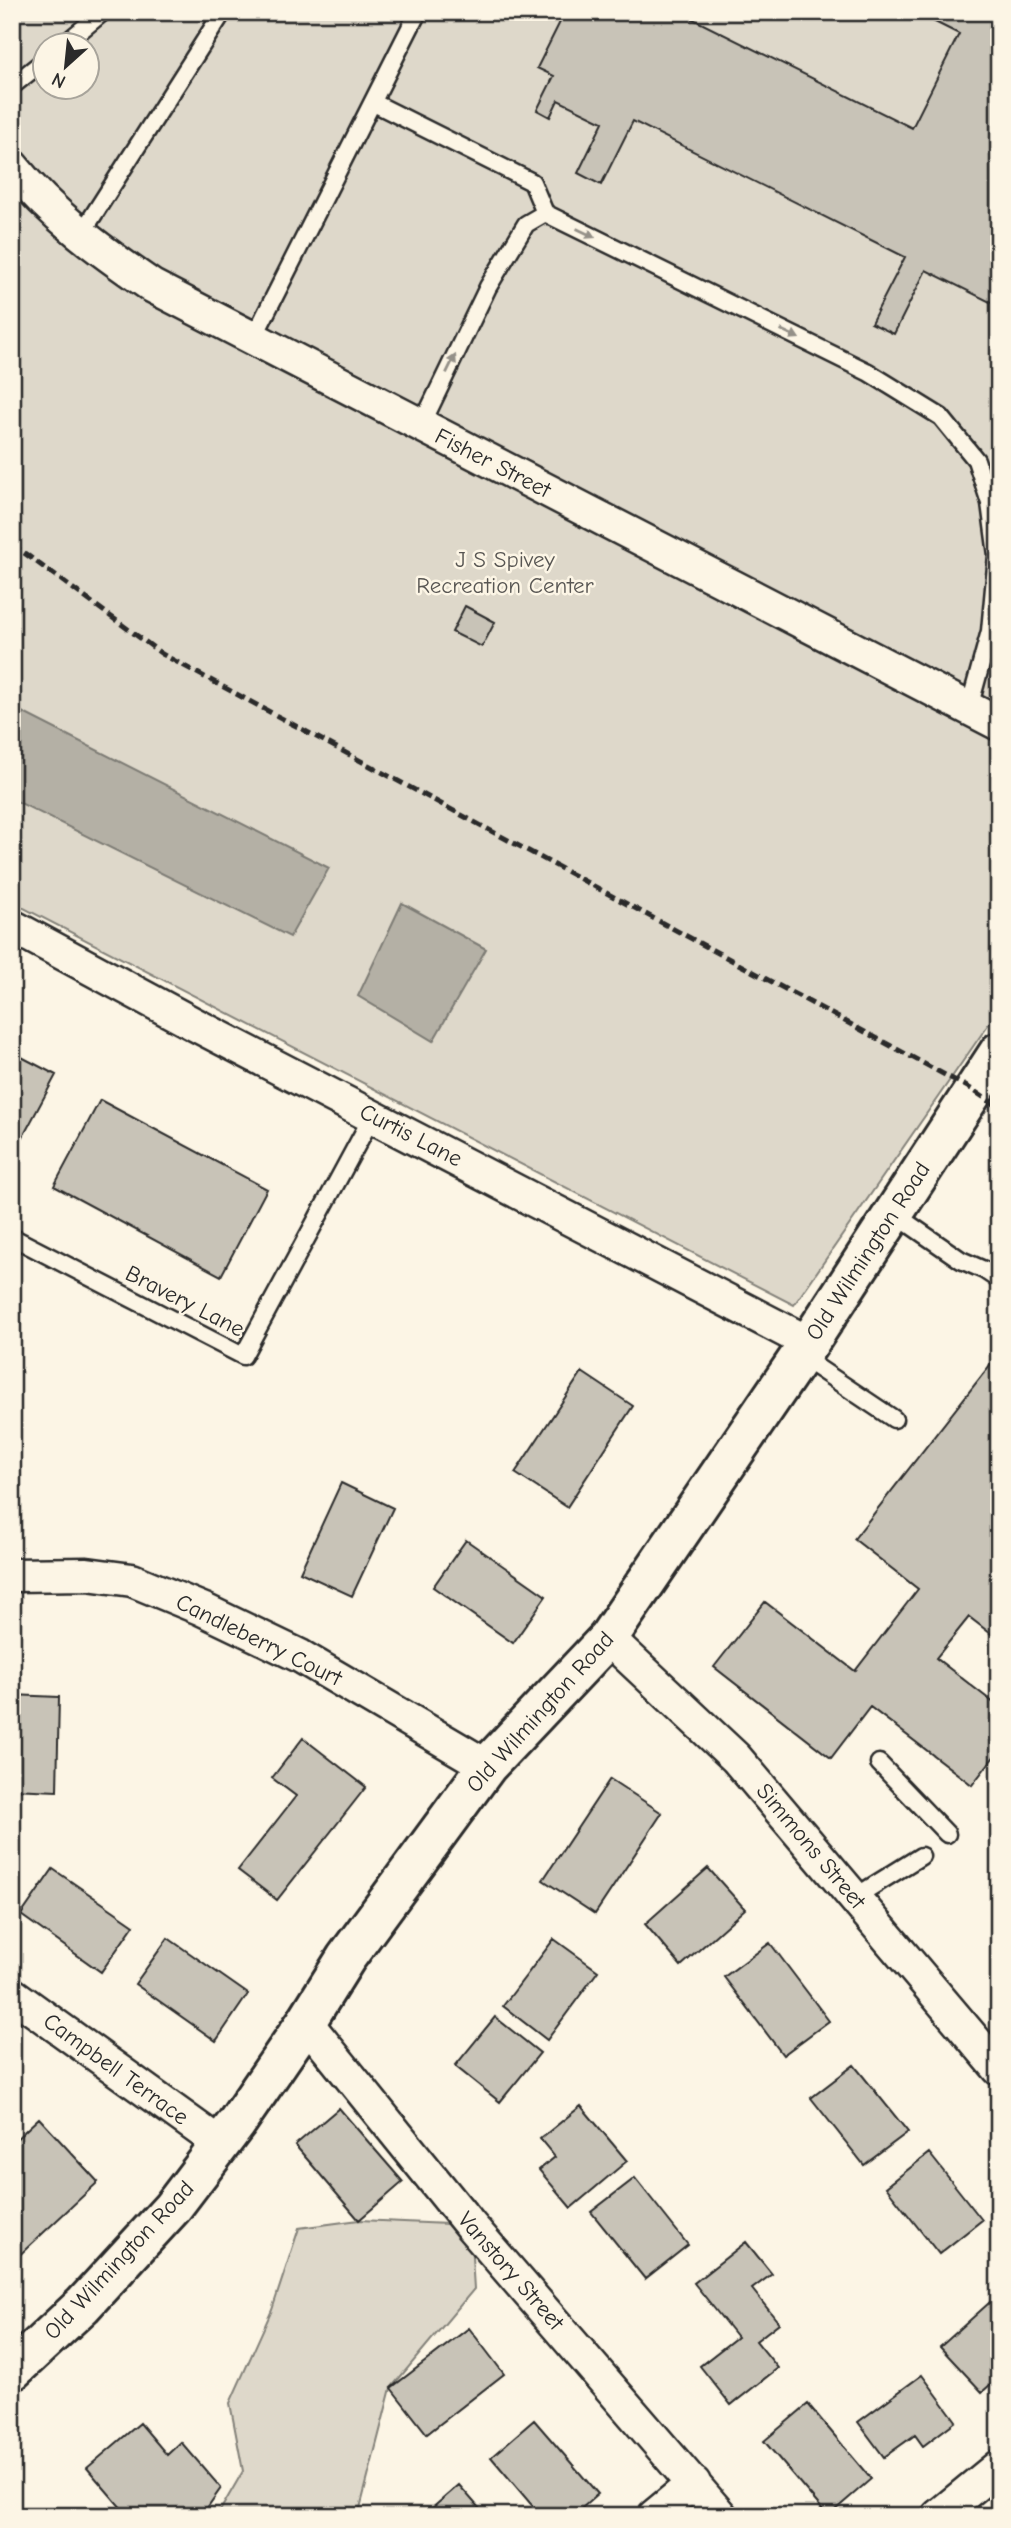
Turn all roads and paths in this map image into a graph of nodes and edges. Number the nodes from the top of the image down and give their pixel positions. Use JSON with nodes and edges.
{"nodes":[{"id":1,"x":103,"y":12,"type":"edge"},
{"id":2,"x":223,"y":12,"type":"edge"},
{"id":3,"x":418,"y":12,"type":"edge"},
{"id":4,"x":79,"y":32,"type":"edge"},
{"id":5,"x":32,"y":70,"type":"edge"},
{"id":6,"x":12,"y":86,"type":"edge"},
{"id":7,"x":374,"y":103,"type":"junction"},
{"id":8,"x":12,"y":166,"type":"edge"},
{"id":9,"x":545,"y":213,"type":"junction"},
{"id":10,"x":80,"y":236,"type":"junction"},
{"id":11,"x":253,"y":339,"type":"junction"},
{"id":12,"x":421,"y":426,"type":"junction"},
{"id":13,"x":969,"y":708,"type":"junction"},
{"id":14,"x":999,"y":724,"type":"edge"},
{"id":15,"x":12,"y":926,"type":"edge"},
{"id":16,"x":999,"y":1052,"type":"edge"},
{"id":17,"x":373,"y":1115,"type":"junction"},
{"id":18,"x":893,"y":1213,"type":"junction"},
{"id":19,"x":12,"y":1237,"type":"edge"},
{"id":20,"x":999,"y":1280,"type":"edge"},
{"id":21,"x":805,"y":1349,"type":"junction"},
{"id":22,"x":894,"y":1419,"type":"dead end"},
{"id":23,"x":12,"y":1575,"type":"edge"},
{"id":24,"x":608,"y":1638,"type":"junction"},
{"id":25,"x":879,"y":1763,"type":"dead end"},
{"id":26,"x":487,"y":1766,"type":"junction"},
{"id":27,"x":947,"y":1834,"type":"dead end"},
{"id":28,"x":921,"y":1856,"type":"dead end"},
{"id":29,"x":855,"y":1897,"type":"junction"},
{"id":30,"x":15,"y":2002,"type":"edge"},
{"id":31,"x":306,"y":2022,"type":"junction"},
{"id":32,"x":999,"y":2069,"type":"edge"},
{"id":33,"x":220,"y":2144,"type":"junction"},
{"id":34,"x":12,"y":2371,"type":"edge"},
{"id":35,"x":999,"y":2466,"type":"edge"},
{"id":36,"x":694,"y":2483,"type":"junction"},
{"id":37,"x":654,"y":2516,"type":"edge"},
{"id":38,"x":722,"y":2516,"type":"edge"},
{"id":39,"x":938,"y":2516,"type":"edge"}],
"edges":[{"from":1,"to":4,"type":"lane"},
{"from":2,"to":10,"type":"lane"},
{"from":3,"to":7,"type":"lane"},
{"from":5,"to":6,"type":"lane"},
{"from":7,"to":9,"type":"lane"},
{"from":7,"to":11,"type":"lane"},
{"from":8,"to":10,"type":"street","name":"Fisher Street"},
{"from":12,"to":9,"type":"lane","one_way":true},
{"from":9,"to":13,"type":"lane","one_way":true},
{"from":10,"to":11,"type":"street","name":"Fisher Street"},
{"from":11,"to":12,"type":"street","name":"Fisher Street"},
{"from":12,"to":13,"type":"street","name":"Fisher Street"},
{"from":13,"to":14,"type":"street","name":"Fisher Street"},
{"from":15,"to":17,"type":"street","name":"Curtis Lane"},
{"from":16,"to":18,"type":"main road","name":"Old Wilmington Road"},
{"from":17,"to":19,"type":"lane","name":"Bravery Lane"},
{"from":17,"to":21,"type":"street","name":"Curtis Lane"},
{"from":18,"to":20,"type":"lane"},
{"from":18,"to":21,"type":"main road","name":"Old Wilmington Road"},
{"from":21,"to":22,"type":"lane"},
{"from":21,"to":24,"type":"main road","name":"Old Wilmington Road"},
{"from":23,"to":26,"type":"street","name":"Candleberry Court"},
{"from":24,"to":26,"type":"main road","name":"Old Wilmington Road"},
{"from":24,"to":29,"type":"street","name":"Simmons Street"},
{"from":25,"to":27,"type":"lane"},
{"from":26,"to":31,"type":"main road","name":"Old Wilmington Road"},
{"from":28,"to":29,"type":"lane"},
{"from":29,"to":32,"type":"street","name":"Simmons Street"},
{"from":30,"to":33,"type":"street","name":"Campbell Terrace"},
{"from":31,"to":33,"type":"main road","name":"Old Wilmington Road"},
{"from":31,"to":36,"type":"street","name":"Vanstory Street"},
{"from":33,"to":34,"type":"main road","name":"Old Wilmington Road"},
{"from":35,"to":39,"type":"street"},
{"from":36,"to":37,"type":"street"},
{"from":36,"to":38,"type":"street","name":"Vanstory Street"}]}
